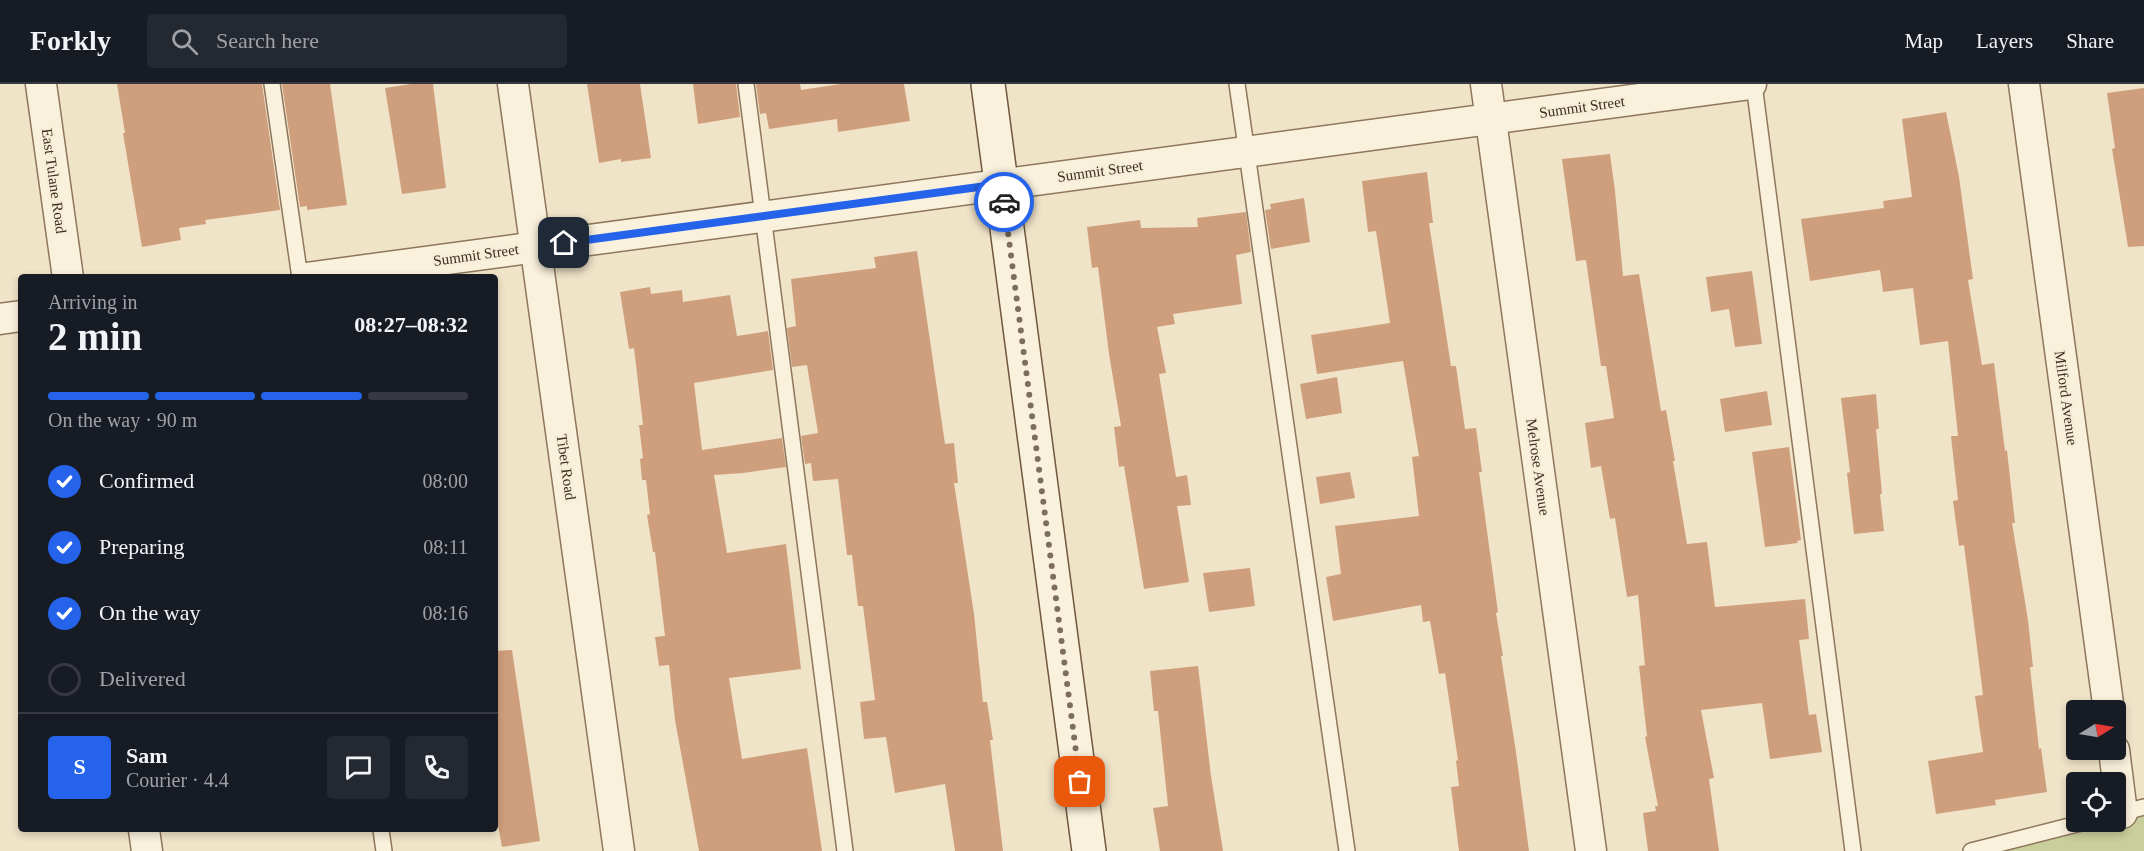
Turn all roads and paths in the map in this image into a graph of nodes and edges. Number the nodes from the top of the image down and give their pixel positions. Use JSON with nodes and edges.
{"nodes":[{"id":1,"x":41,"y":84,"type":"edge"},
{"id":2,"x":272,"y":84,"type":"edge"},
{"id":3,"x":513,"y":84,"type":"edge"},
{"id":4,"x":746,"y":84,"type":"edge"},
{"id":5,"x":988,"y":84,"type":"edge"},
{"id":6,"x":1237,"y":84,"type":"edge"},
{"id":7,"x":1486,"y":84,"type":"edge"},
{"id":8,"x":1752,"y":84,"type":"edge"},
{"id":9,"x":2024,"y":84,"type":"edge"},
{"id":10,"x":1491,"y":119,"type":"junction"},
{"id":11,"x":1247,"y":152,"type":"junction"},
{"id":12,"x":1001,"y":184,"type":"junction"},
{"id":13,"x":764,"y":216,"type":"junction"},
{"id":14,"x":536,"y":247,"type":"junction"},
{"id":15,"x":67,"y":274,"type":"edge"},
{"id":16,"x":299,"y":274,"type":"edge"},
{"id":17,"x":336,"y":274,"type":"edge"},
{"id":18,"x":18,"y":316,"type":"edge"},
{"id":19,"x":0,"y":319,"type":"edge"},
{"id":20,"x":2108,"y":700,"type":"edge"},
{"id":21,"x":2116,"y":760,"type":"edge"},
{"id":22,"x":2127,"y":811,"type":"edge"},
{"id":23,"x":2066,"y":827,"type":"edge"},
{"id":24,"x":144,"y":832,"type":"edge"},
{"id":25,"x":381,"y":832,"type":"edge"},
{"id":26,"x":147,"y":851,"type":"edge"},
{"id":27,"x":384,"y":851,"type":"edge"},
{"id":28,"x":619,"y":851,"type":"edge"},
{"id":29,"x":845,"y":851,"type":"edge"},
{"id":30,"x":1089,"y":851,"type":"edge"},
{"id":31,"x":1347,"y":851,"type":"edge"},
{"id":32,"x":1591,"y":851,"type":"edge"},
{"id":33,"x":1853,"y":851,"type":"edge"},
{"id":34,"x":1971,"y":851,"type":"edge"}],
"edges":[{"from":1,"to":15,"type":"street","name":"East Tulane Road"},
{"from":2,"to":16,"type":"lane"},
{"from":3,"to":14,"type":"street","name":"Tibet Road"},
{"from":4,"to":13,"type":"lane"},
{"from":5,"to":12,"type":"street"},
{"from":6,"to":11,"type":"lane"},
{"from":7,"to":10,"type":"street","name":"Melrose Avenue"},
{"from":8,"to":10,"type":"street","name":"Summit Street"},
{"from":8,"to":33,"type":"lane"},
{"from":9,"to":20,"type":"street","name":"Milford Avenue"},
{"from":10,"to":11,"type":"street","name":"Summit Street"},
{"from":10,"to":32,"type":"street","name":"Melrose Avenue"},
{"from":11,"to":12,"type":"street","name":"Summit Street"},
{"from":11,"to":31,"type":"lane"},
{"from":12,"to":13,"type":"street","name":"Summit Street"},
{"from":12,"to":30,"type":"street"},
{"from":13,"to":14,"type":"street","name":"Summit Street"},
{"from":13,"to":29,"type":"lane"},
{"from":14,"to":17,"type":"street","name":"Summit Street"},
{"from":14,"to":28,"type":"street","name":"Tibet Road"},
{"from":18,"to":19,"type":"street"},
{"from":21,"to":22,"type":"street"},
{"from":23,"to":34,"type":"lane"},
{"from":24,"to":26,"type":"street"},
{"from":25,"to":27,"type":"lane"}]}
